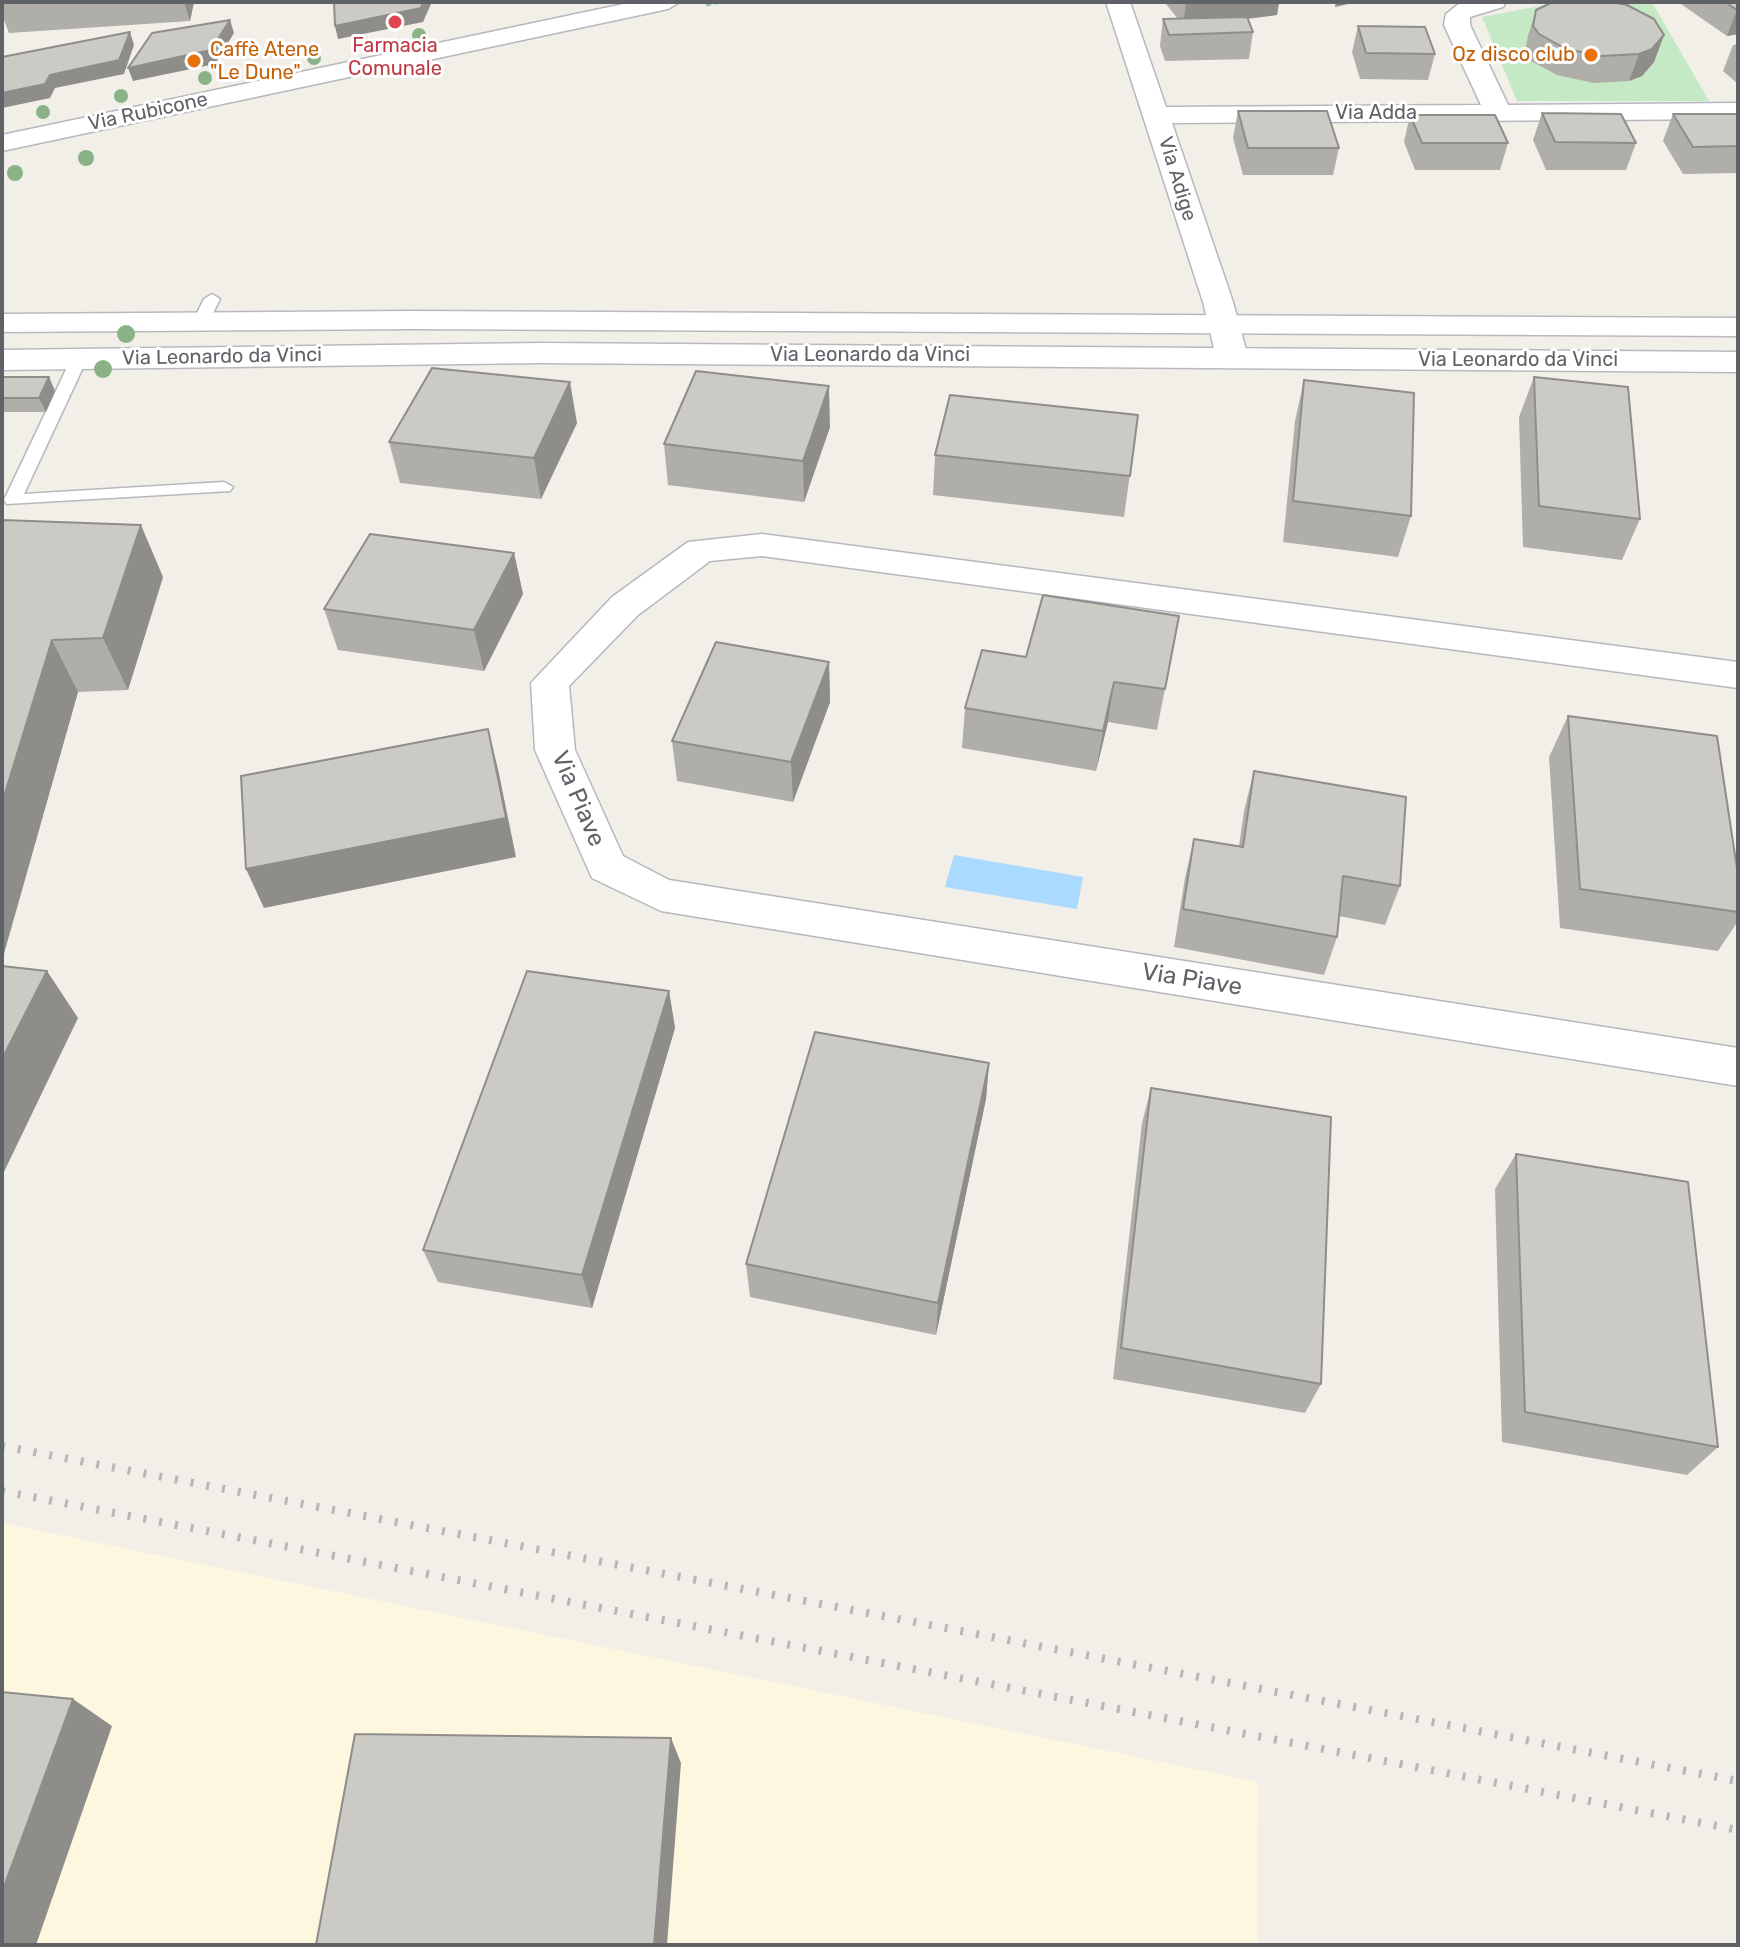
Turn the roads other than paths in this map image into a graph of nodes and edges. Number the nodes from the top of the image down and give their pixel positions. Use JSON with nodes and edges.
{"nodes":[{"id":1,"x":668,"y":2,"type":"edge"},
{"id":2,"x":1118,"y":2,"type":"edge"},
{"id":3,"x":1494,"y":2,"type":"edge"},
{"id":4,"x":489,"y":15,"type":"dead end"},
{"id":5,"x":480,"y":48,"type":"junction"},
{"id":6,"x":1738,"y":111,"type":"edge"},
{"id":7,"x":1498,"y":112,"type":"junction"},
{"id":8,"x":1157,"y":115,"type":"junction"},
{"id":9,"x":2,"y":143,"type":"edge"},
{"id":10,"x":207,"y":310,"type":"junction"},
{"id":11,"x":2,"y":323,"type":"edge"},
{"id":12,"x":1224,"y":326,"type":"junction"},
{"id":13,"x":1738,"y":327,"type":"edge"},
{"id":14,"x":1232,"y":357,"type":"junction"},
{"id":15,"x":79,"y":359,"type":"junction"},
{"id":16,"x":8,"y":360,"type":"edge"},
{"id":17,"x":1738,"y":362,"type":"edge"},
{"id":18,"x":224,"y":487,"type":"dead end"},
{"id":19,"x":1738,"y":675,"type":"edge"},
{"id":20,"x":1738,"y":1067,"type":"edge"}],
"edges":[{"from":1,"to":5,"type":"street","name":"Via Rubicone"},
{"from":2,"to":8,"type":"street","name":"Via Adige"},
{"from":3,"to":7,"type":"street"},
{"from":4,"to":5,"type":"street"},
{"from":5,"to":9,"type":"street","name":"Via Rubicone"},
{"from":6,"to":7,"type":"street","name":"Via Adda"},
{"from":7,"to":8,"type":"street","name":"Via Adda"},
{"from":8,"to":12,"type":"street","name":"Via Adige"},
{"from":10,"to":11,"type":"street","name":"Via Leonardo da Vinci"},
{"from":10,"to":12,"type":"street","name":"Via Leonardo da Vinci"},
{"from":10,"to":16,"type":"street"},
{"from":12,"to":13,"type":"street","name":"Via Leonardo da Vinci"},
{"from":12,"to":14,"type":"street","name":"Via Adige"},
{"from":14,"to":15,"type":"street","name":"Via Leonardo da Vinci"},
{"from":14,"to":17,"type":"street","name":"Via Leonardo da Vinci"},
{"from":15,"to":16,"type":"street","name":"Via Leonardo da Vinci"},
{"from":15,"to":18,"type":"lane"},
{"from":19,"to":20,"type":"street","name":"Via Piave"}]}
